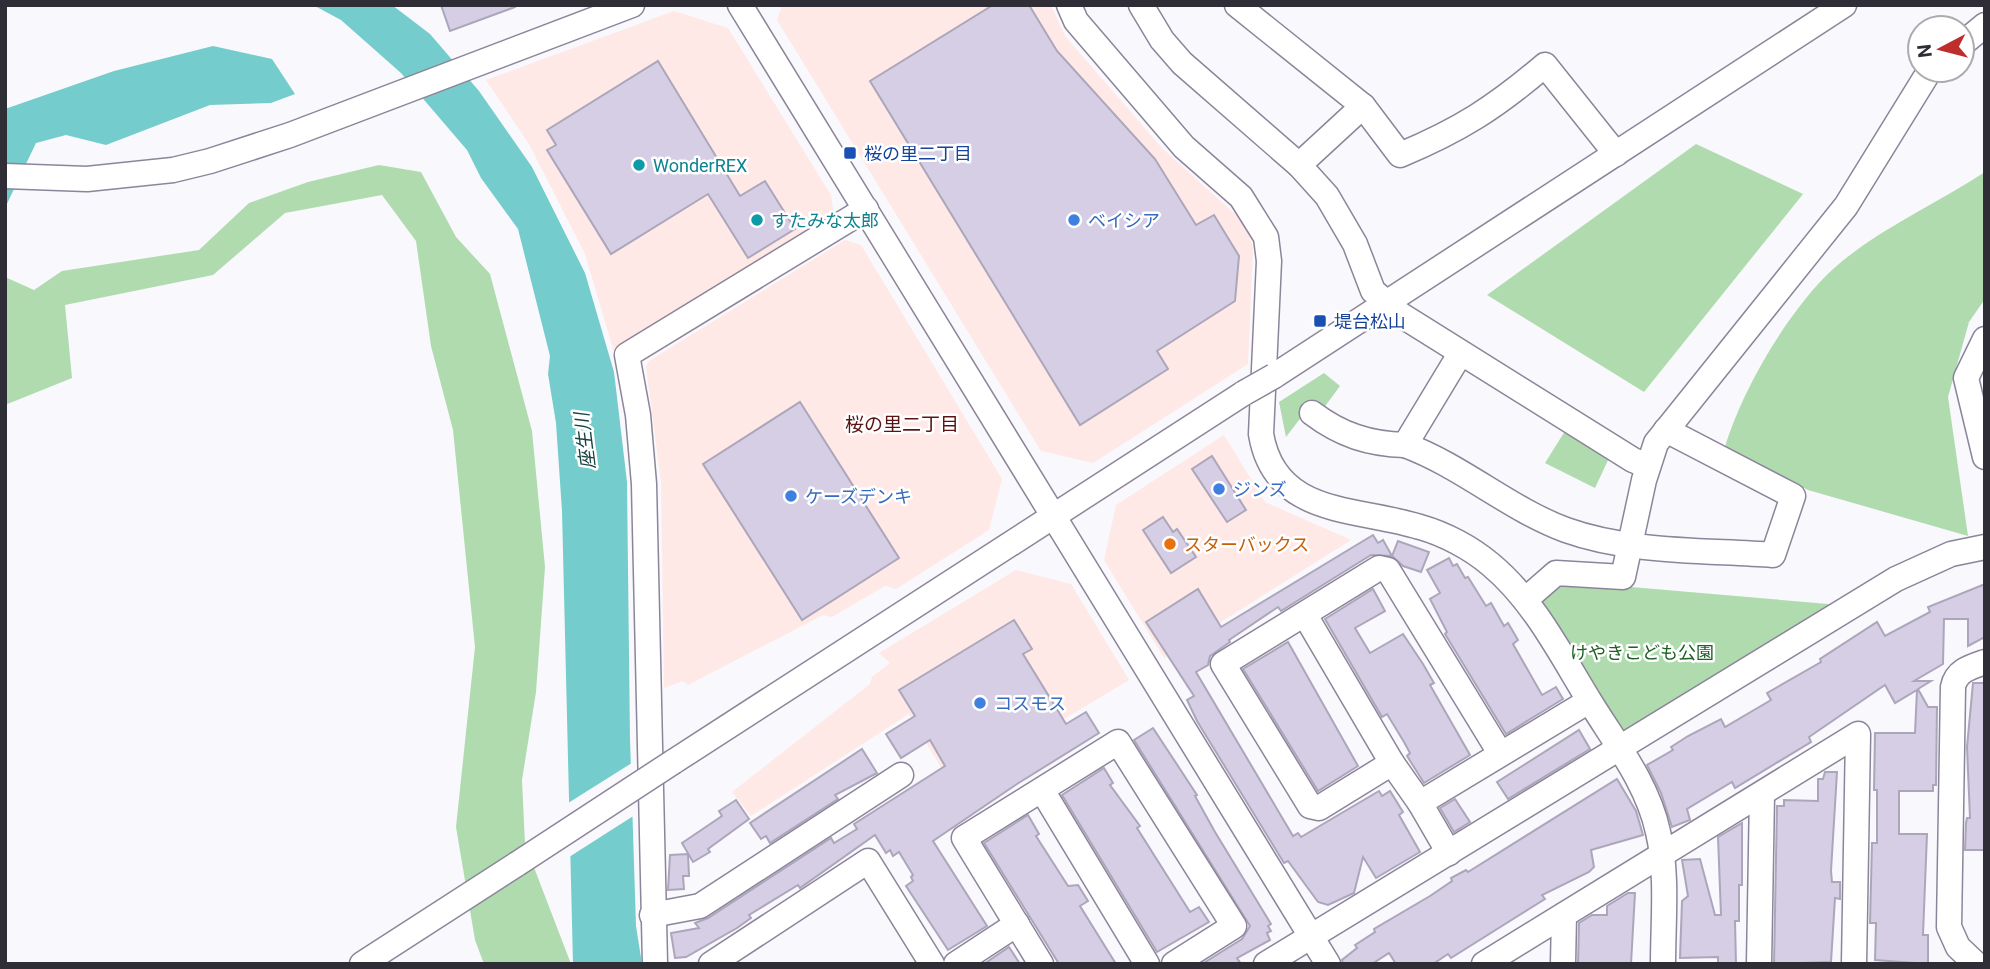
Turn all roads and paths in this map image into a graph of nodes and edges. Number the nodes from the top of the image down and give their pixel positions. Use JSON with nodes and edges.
{"nodes":[{"id":1,"x":632,"y":5,"type":"edge"},
{"id":2,"x":740,"y":5,"type":"edge"},
{"id":3,"x":1069,"y":5,"type":"edge"},
{"id":4,"x":1141,"y":5,"type":"edge"},
{"id":5,"x":1237,"y":5,"type":"edge"},
{"id":6,"x":1844,"y":5,"type":"edge"},
{"id":7,"x":1921,"y":84,"type":"edge"},
{"id":8,"x":1363,"y":106,"type":"junction"},
{"id":9,"x":1616,"y":154,"type":"junction"},
{"id":10,"x":1299,"y":165,"type":"junction"},
{"id":11,"x":5,"y":176,"type":"edge"},
{"id":12,"x":866,"y":209,"type":"junction"},
{"id":13,"x":1385,"y":303,"type":"junction"},
{"id":14,"x":1985,"y":340,"type":"edge"},
{"id":15,"x":1460,"y":354,"type":"junction"},
{"id":16,"x":1312,"y":413,"type":"dead end"},
{"id":17,"x":1666,"y":430,"type":"junction"},
{"id":18,"x":1405,"y":445,"type":"junction"},
{"id":19,"x":1985,"y":457,"type":"edge"},
{"id":20,"x":1648,"y":466,"type":"junction"},
{"id":21,"x":1053,"y":516,"type":"junction"},
{"id":22,"x":1630,"y":544,"type":"junction"},
{"id":23,"x":1985,"y":547,"type":"edge"},
{"id":24,"x":1525,"y":600,"type":"junction"},
{"id":25,"x":1305,"y":615,"type":"junction"},
{"id":26,"x":1985,"y":662,"type":"edge"},
{"id":27,"x":1589,"y":701,"type":"junction"},
{"id":28,"x":1619,"y":750,"type":"junction"},
{"id":29,"x":1500,"y":753,"type":"junction"},
{"id":30,"x":1392,"y":763,"type":"junction"},
{"id":31,"x":901,"y":775,"type":"dead end"},
{"id":32,"x":1042,"y":790,"type":"junction"},
{"id":33,"x":1762,"y":794,"type":"junction"},
{"id":34,"x":1420,"y":803,"type":"junction"},
{"id":35,"x":1449,"y":853,"type":"junction"},
{"id":36,"x":1662,"y":855,"type":"junction"},
{"id":37,"x":652,"y":915,"type":"junction"},
{"id":38,"x":1564,"y":915,"type":"junction"},
{"id":39,"x":1017,"y":924,"type":"junction"},
{"id":40,"x":1311,"y":935,"type":"junction"},
{"id":41,"x":362,"y":964,"type":"edge"},
{"id":42,"x":655,"y":964,"type":"edge"},
{"id":43,"x":710,"y":964,"type":"edge"},
{"id":44,"x":932,"y":964,"type":"edge"},
{"id":45,"x":956,"y":964,"type":"edge"},
{"id":46,"x":1041,"y":964,"type":"edge"},
{"id":47,"x":1147,"y":964,"type":"edge"},
{"id":48,"x":1174,"y":964,"type":"edge"},
{"id":49,"x":1266,"y":964,"type":"edge"},
{"id":50,"x":1328,"y":964,"type":"edge"},
{"id":51,"x":1484,"y":964,"type":"edge"},
{"id":52,"x":1563,"y":964,"type":"edge"},
{"id":53,"x":1662,"y":964,"type":"edge"},
{"id":54,"x":1759,"y":964,"type":"edge"},
{"id":55,"x":1854,"y":964,"type":"edge"},
{"id":56,"x":1976,"y":964,"type":"edge"}],
"edges":[{"from":1,"to":11,"type":"street"},
{"from":2,"to":12,"type":"street"},
{"from":3,"to":24,"type":"street"},
{"from":4,"to":10,"type":"street"},
{"from":5,"to":8,"type":"street"},
{"from":6,"to":9,"type":"street"},
{"from":7,"to":17,"type":"street"},
{"from":8,"to":9,"type":"street"},
{"from":8,"to":10,"type":"street"},
{"from":9,"to":13,"type":"street"},
{"from":10,"to":13,"type":"street"},
{"from":12,"to":21,"type":"street"},
{"from":12,"to":37,"type":"street"},
{"from":13,"to":15,"type":"street"},
{"from":13,"to":21,"type":"street","bridge":true},
{"from":14,"to":19,"type":"street"},
{"from":15,"to":18,"type":"street"},
{"from":15,"to":20,"type":"street"},
{"from":16,"to":18,"type":"street"},
{"from":17,"to":20,"type":"street"},
{"from":17,"to":22,"type":"street"},
{"from":18,"to":22,"type":"street"},
{"from":20,"to":22,"type":"street"},
{"from":21,"to":40,"type":"street"},
{"from":21,"to":41,"type":"street","bridge":true},
{"from":22,"to":24,"type":"street"},
{"from":23,"to":28,"type":"street"},
{"from":24,"to":27,"type":"street"},
{"from":25,"to":29,"type":"street"},
{"from":25,"to":30,"type":"street"},
{"from":25,"to":30,"type":"street"},
{"from":26,"to":56,"type":"street"},
{"from":27,"to":28,"type":"street"},
{"from":27,"to":29,"type":"street"},
{"from":28,"to":35,"type":"street"},
{"from":28,"to":36,"type":"street"},
{"from":29,"to":34,"type":"street"},
{"from":30,"to":34,"type":"street"},
{"from":31,"to":37,"type":"street"},
{"from":32,"to":39,"type":"street"},
{"from":32,"to":47,"type":"street"},
{"from":32,"to":48,"type":"street"},
{"from":33,"to":36,"type":"street"},
{"from":33,"to":54,"type":"street"},
{"from":33,"to":55,"type":"street"},
{"from":34,"to":35,"type":"street"},
{"from":35,"to":40,"type":"street"},
{"from":36,"to":38,"type":"street"},
{"from":36,"to":53,"type":"street"},
{"from":37,"to":42,"type":"street"},
{"from":38,"to":51,"type":"street"},
{"from":38,"to":52,"type":"street"},
{"from":39,"to":45,"type":"street"},
{"from":39,"to":46,"type":"street"},
{"from":40,"to":49,"type":"street"},
{"from":40,"to":50,"type":"street"},
{"from":43,"to":44,"type":"street"}]}
